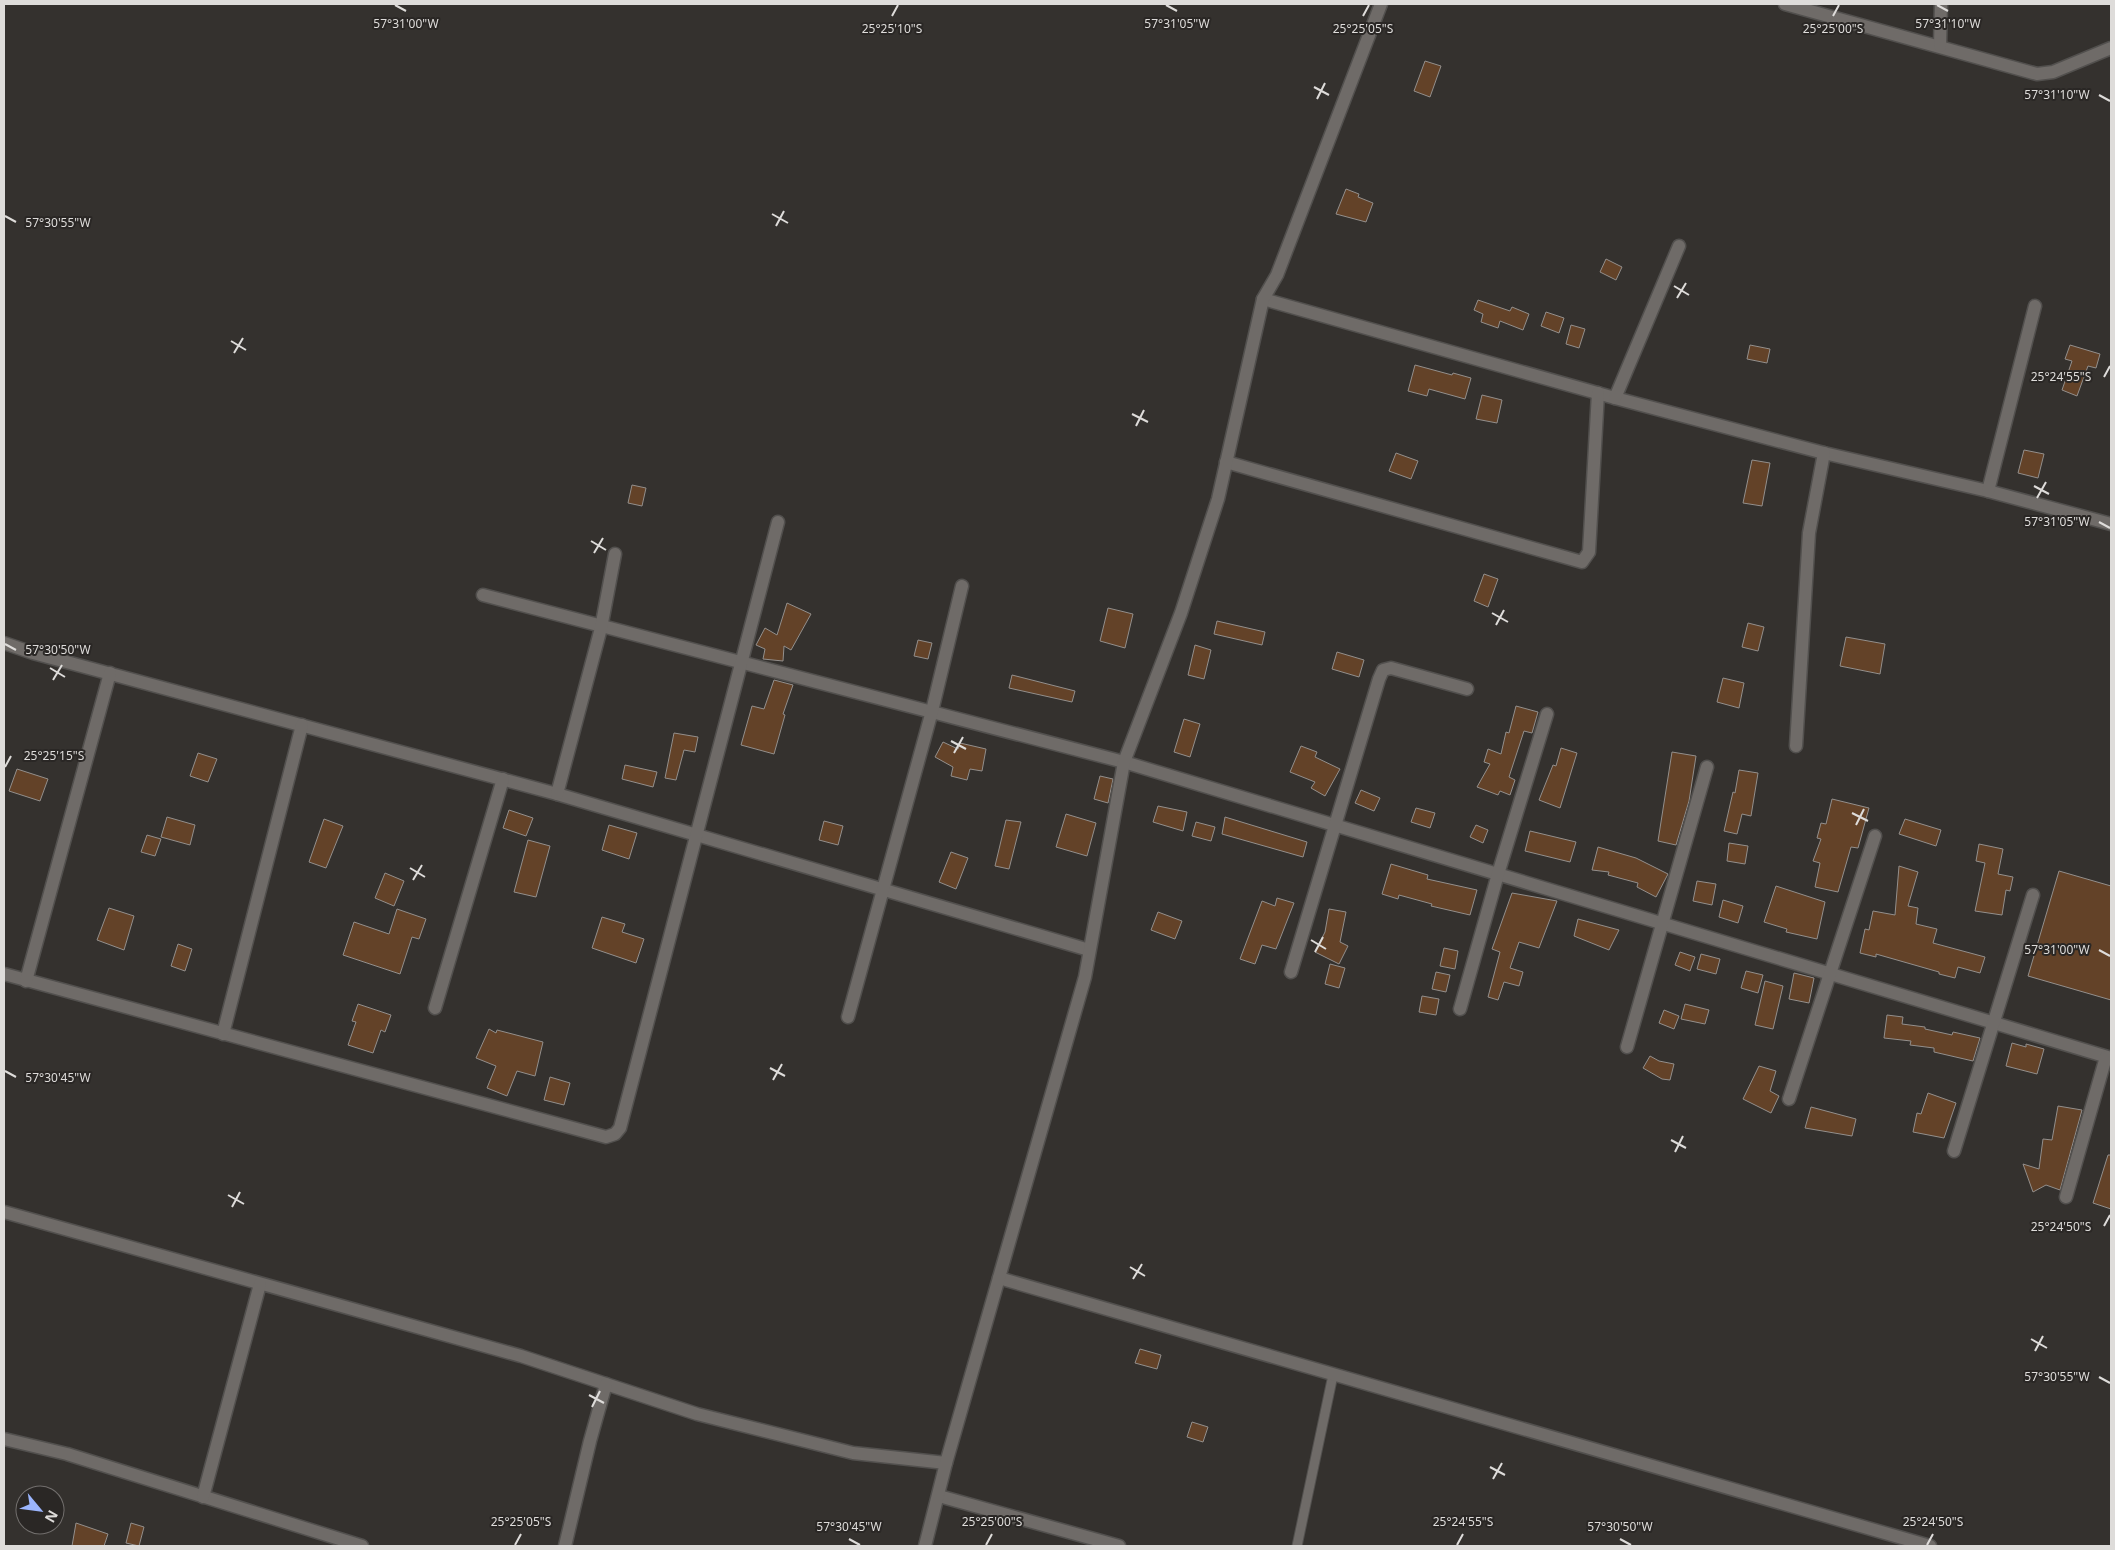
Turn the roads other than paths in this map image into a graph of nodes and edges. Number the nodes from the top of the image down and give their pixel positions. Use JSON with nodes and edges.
{"nodes":[{"id":1,"x":1381,"y":4,"type":"edge"},
{"id":2,"x":1785,"y":4,"type":"edge"},
{"id":3,"x":1941,"y":4,"type":"edge"},
{"id":4,"x":1940,"y":46,"type":"junction"},
{"id":5,"x":2111,"y":48,"type":"edge"},
{"id":6,"x":1679,"y":246,"type":"dead end"},
{"id":7,"x":1263,"y":299,"type":"junction"},
{"id":8,"x":2035,"y":306,"type":"dead end"},
{"id":9,"x":1598,"y":393,"type":"junction"},
{"id":10,"x":1615,"y":398,"type":"junction"},
{"id":11,"x":1824,"y":453,"type":"junction"},
{"id":12,"x":1226,"y":462,"type":"junction"},
{"id":13,"x":1988,"y":491,"type":"junction"},
{"id":14,"x":778,"y":522,"type":"dead end"},
{"id":15,"x":2111,"y":524,"type":"edge"},
{"id":16,"x":616,"y":554,"type":"dead end"},
{"id":17,"x":962,"y":586,"type":"dead end"},
{"id":18,"x":482,"y":595,"type":"dead end"},
{"id":19,"x":601,"y":628,"type":"junction"},
{"id":20,"x":4,"y":643,"type":"edge"},
{"id":21,"x":742,"y":663,"type":"junction"},
{"id":22,"x":110,"y":673,"type":"junction"},
{"id":23,"x":1467,"y":690,"type":"dead end"},
{"id":24,"x":932,"y":711,"type":"junction"},
{"id":25,"x":1547,"y":714,"type":"dead end"},
{"id":26,"x":302,"y":725,"type":"junction"},
{"id":27,"x":1796,"y":746,"type":"dead end"},
{"id":28,"x":1124,"y":762,"type":"junction"},
{"id":29,"x":1707,"y":767,"type":"dead end"},
{"id":30,"x":502,"y":779,"type":"junction"},
{"id":31,"x":557,"y":794,"type":"junction"},
{"id":32,"x":1334,"y":825,"type":"junction"},
{"id":33,"x":696,"y":835,"type":"junction"},
{"id":34,"x":1875,"y":836,"type":"dead end"},
{"id":35,"x":1498,"y":874,"type":"junction"},
{"id":36,"x":883,"y":889,"type":"junction"},
{"id":37,"x":2033,"y":895,"type":"dead end"},
{"id":38,"x":1662,"y":923,"type":"junction"},
{"id":39,"x":1089,"y":950,"type":"junction"},
{"id":40,"x":1291,"y":972,"type":"dead end"},
{"id":41,"x":4,"y":974,"type":"edge"},
{"id":42,"x":1830,"y":974,"type":"junction"},
{"id":43,"x":26,"y":980,"type":"junction"},
{"id":44,"x":435,"y":1008,"type":"dead end"},
{"id":45,"x":1460,"y":1009,"type":"dead end"},
{"id":46,"x":848,"y":1017,"type":"dead end"},
{"id":47,"x":1994,"y":1023,"type":"junction"},
{"id":48,"x":223,"y":1034,"type":"junction"},
{"id":49,"x":1627,"y":1047,"type":"dead end"},
{"id":50,"x":2109,"y":1057,"type":"edge"},
{"id":51,"x":1789,"y":1099,"type":"dead end"},
{"id":52,"x":1954,"y":1151,"type":"dead end"},
{"id":53,"x":2066,"y":1197,"type":"dead end"},
{"id":54,"x":4,"y":1212,"type":"edge"},
{"id":55,"x":999,"y":1278,"type":"junction"},
{"id":56,"x":260,"y":1284,"type":"junction"},
{"id":57,"x":1332,"y":1375,"type":"junction"},
{"id":58,"x":606,"y":1384,"type":"junction"},
{"id":59,"x":4,"y":1439,"type":"edge"},
{"id":60,"x":946,"y":1463,"type":"junction"},
{"id":61,"x":939,"y":1496,"type":"junction"},
{"id":62,"x":202,"y":1497,"type":"junction"},
{"id":63,"x":331,"y":1542,"type":"edge"},
{"id":64,"x":362,"y":1546,"type":"edge"},
{"id":65,"x":565,"y":1546,"type":"edge"},
{"id":66,"x":925,"y":1546,"type":"edge"},
{"id":67,"x":1119,"y":1546,"type":"edge"},
{"id":68,"x":1297,"y":1546,"type":"edge"},
{"id":69,"x":1930,"y":1546,"type":"edge"}],
"edges":[{"from":1,"to":7,"type":"street"},
{"from":2,"to":4,"type":"street"},
{"from":3,"to":4,"type":"street"},
{"from":4,"to":5,"type":"street"},
{"from":6,"to":10,"type":"street"},
{"from":7,"to":9,"type":"street"},
{"from":7,"to":12,"type":"street"},
{"from":8,"to":13,"type":"street"},
{"from":9,"to":10,"type":"street"},
{"from":9,"to":12,"type":"street"},
{"from":10,"to":11,"type":"street"},
{"from":11,"to":13,"type":"street"},
{"from":11,"to":27,"type":"street"},
{"from":12,"to":28,"type":"street"},
{"from":13,"to":15,"type":"street"},
{"from":14,"to":21,"type":"street"},
{"from":16,"to":19,"type":"street"},
{"from":17,"to":24,"type":"street"},
{"from":18,"to":19,"type":"street"},
{"from":19,"to":21,"type":"street"},
{"from":19,"to":31,"type":"street"},
{"from":20,"to":22,"type":"street"},
{"from":21,"to":24,"type":"street"},
{"from":21,"to":33,"type":"street"},
{"from":22,"to":26,"type":"street"},
{"from":22,"to":43,"type":"street"},
{"from":23,"to":32,"type":"street"},
{"from":24,"to":28,"type":"street"},
{"from":24,"to":36,"type":"street"},
{"from":25,"to":35,"type":"street"},
{"from":26,"to":30,"type":"street"},
{"from":26,"to":48,"type":"street"},
{"from":28,"to":32,"type":"street"},
{"from":28,"to":39,"type":"street"},
{"from":29,"to":38,"type":"street"},
{"from":30,"to":31,"type":"street"},
{"from":30,"to":44,"type":"street"},
{"from":31,"to":33,"type":"street"},
{"from":32,"to":35,"type":"street"},
{"from":32,"to":40,"type":"street"},
{"from":33,"to":36,"type":"street"},
{"from":33,"to":48,"type":"street"},
{"from":34,"to":42,"type":"street"},
{"from":35,"to":38,"type":"street"},
{"from":35,"to":45,"type":"street"},
{"from":36,"to":39,"type":"street"},
{"from":36,"to":46,"type":"street"},
{"from":37,"to":47,"type":"street"},
{"from":38,"to":42,"type":"street"},
{"from":38,"to":49,"type":"street"},
{"from":39,"to":55,"type":"street"},
{"from":41,"to":43,"type":"street"},
{"from":42,"to":47,"type":"street"},
{"from":42,"to":51,"type":"street"},
{"from":43,"to":48,"type":"street"},
{"from":47,"to":50,"type":"street"},
{"from":47,"to":52,"type":"street"},
{"from":50,"to":53,"type":"street"},
{"from":54,"to":56,"type":"street"},
{"from":55,"to":57,"type":"street"},
{"from":55,"to":60,"type":"street"},
{"from":56,"to":58,"type":"street"},
{"from":56,"to":62,"type":"street"},
{"from":57,"to":68,"type":"lane"},
{"from":57,"to":69,"type":"street"},
{"from":58,"to":60,"type":"street"},
{"from":58,"to":65,"type":"street"},
{"from":59,"to":62,"type":"street"},
{"from":60,"to":61,"type":"street"},
{"from":61,"to":66,"type":"street"},
{"from":61,"to":67,"type":"street"},
{"from":62,"to":63,"type":"street"},
{"from":63,"to":64,"type":"street"}]}
